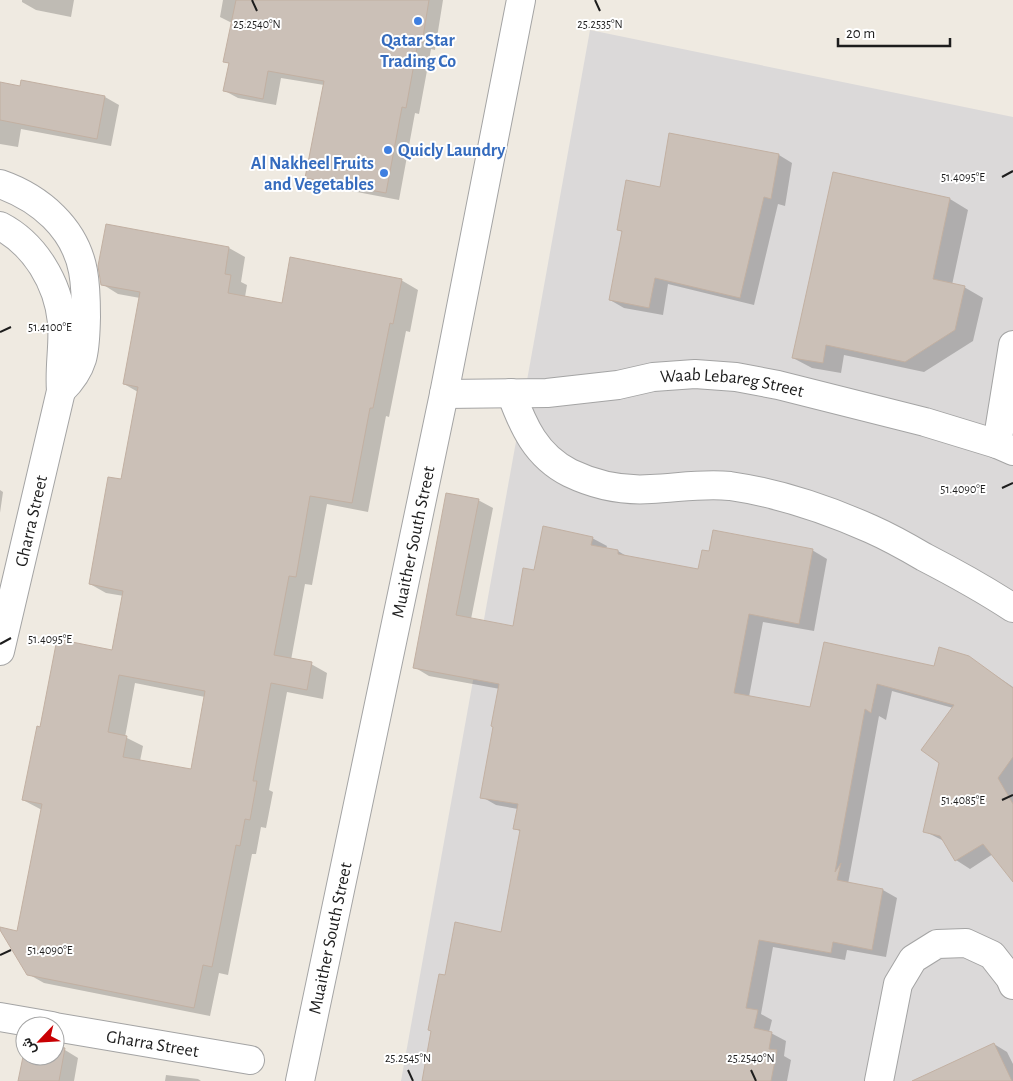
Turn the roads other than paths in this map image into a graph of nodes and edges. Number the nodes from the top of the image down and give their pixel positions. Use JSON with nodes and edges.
{"nodes":[{"id":1,"x":521,"y":0,"type":"edge"},
{"id":2,"x":0,"y":184,"type":"edge"},
{"id":3,"x":0,"y":226,"type":"edge"},
{"id":4,"x":1013,"y":345,"type":"edge"},
{"id":5,"x":61,"y":391,"type":"junction"},
{"id":6,"x":511,"y":393,"type":"junction"},
{"id":7,"x":444,"y":394,"type":"junction"},
{"id":8,"x":1005,"y":447,"type":"edge"},
{"id":9,"x":1013,"y":608,"type":"edge"},
{"id":10,"x":0,"y":650,"type":"edge"},
{"id":11,"x":1013,"y":985,"type":"edge"},
{"id":12,"x":0,"y":1017,"type":"edge"},
{"id":13,"x":15,"y":1020,"type":"edge"},
{"id":14,"x":65,"y":1028,"type":"edge"},
{"id":15,"x":250,"y":1060,"type":"dead end"},
{"id":16,"x":300,"y":1081,"type":"edge"},
{"id":17,"x":879,"y":1081,"type":"edge"}],
"edges":[{"from":1,"to":7,"type":"street","name":"Muaither South Street"},
{"from":2,"to":5,"type":"street","name":"Gharra Street"},
{"from":3,"to":5,"type":"street","name":"Gharra Street"},
{"from":4,"to":8,"type":"street"},
{"from":5,"to":10,"type":"street","name":"Gharra Street"},
{"from":6,"to":7,"type":"street","name":"Waab Lebareg Street"},
{"from":6,"to":8,"type":"street","name":"Waab Lebareg Street"},
{"from":6,"to":9,"type":"street"},
{"from":7,"to":16,"type":"street","name":"Muaither South Street"},
{"from":11,"to":17,"type":"street"},
{"from":12,"to":13,"type":"street","name":"Gharra Street"},
{"from":14,"to":15,"type":"street","name":"Gharra Street"}]}
